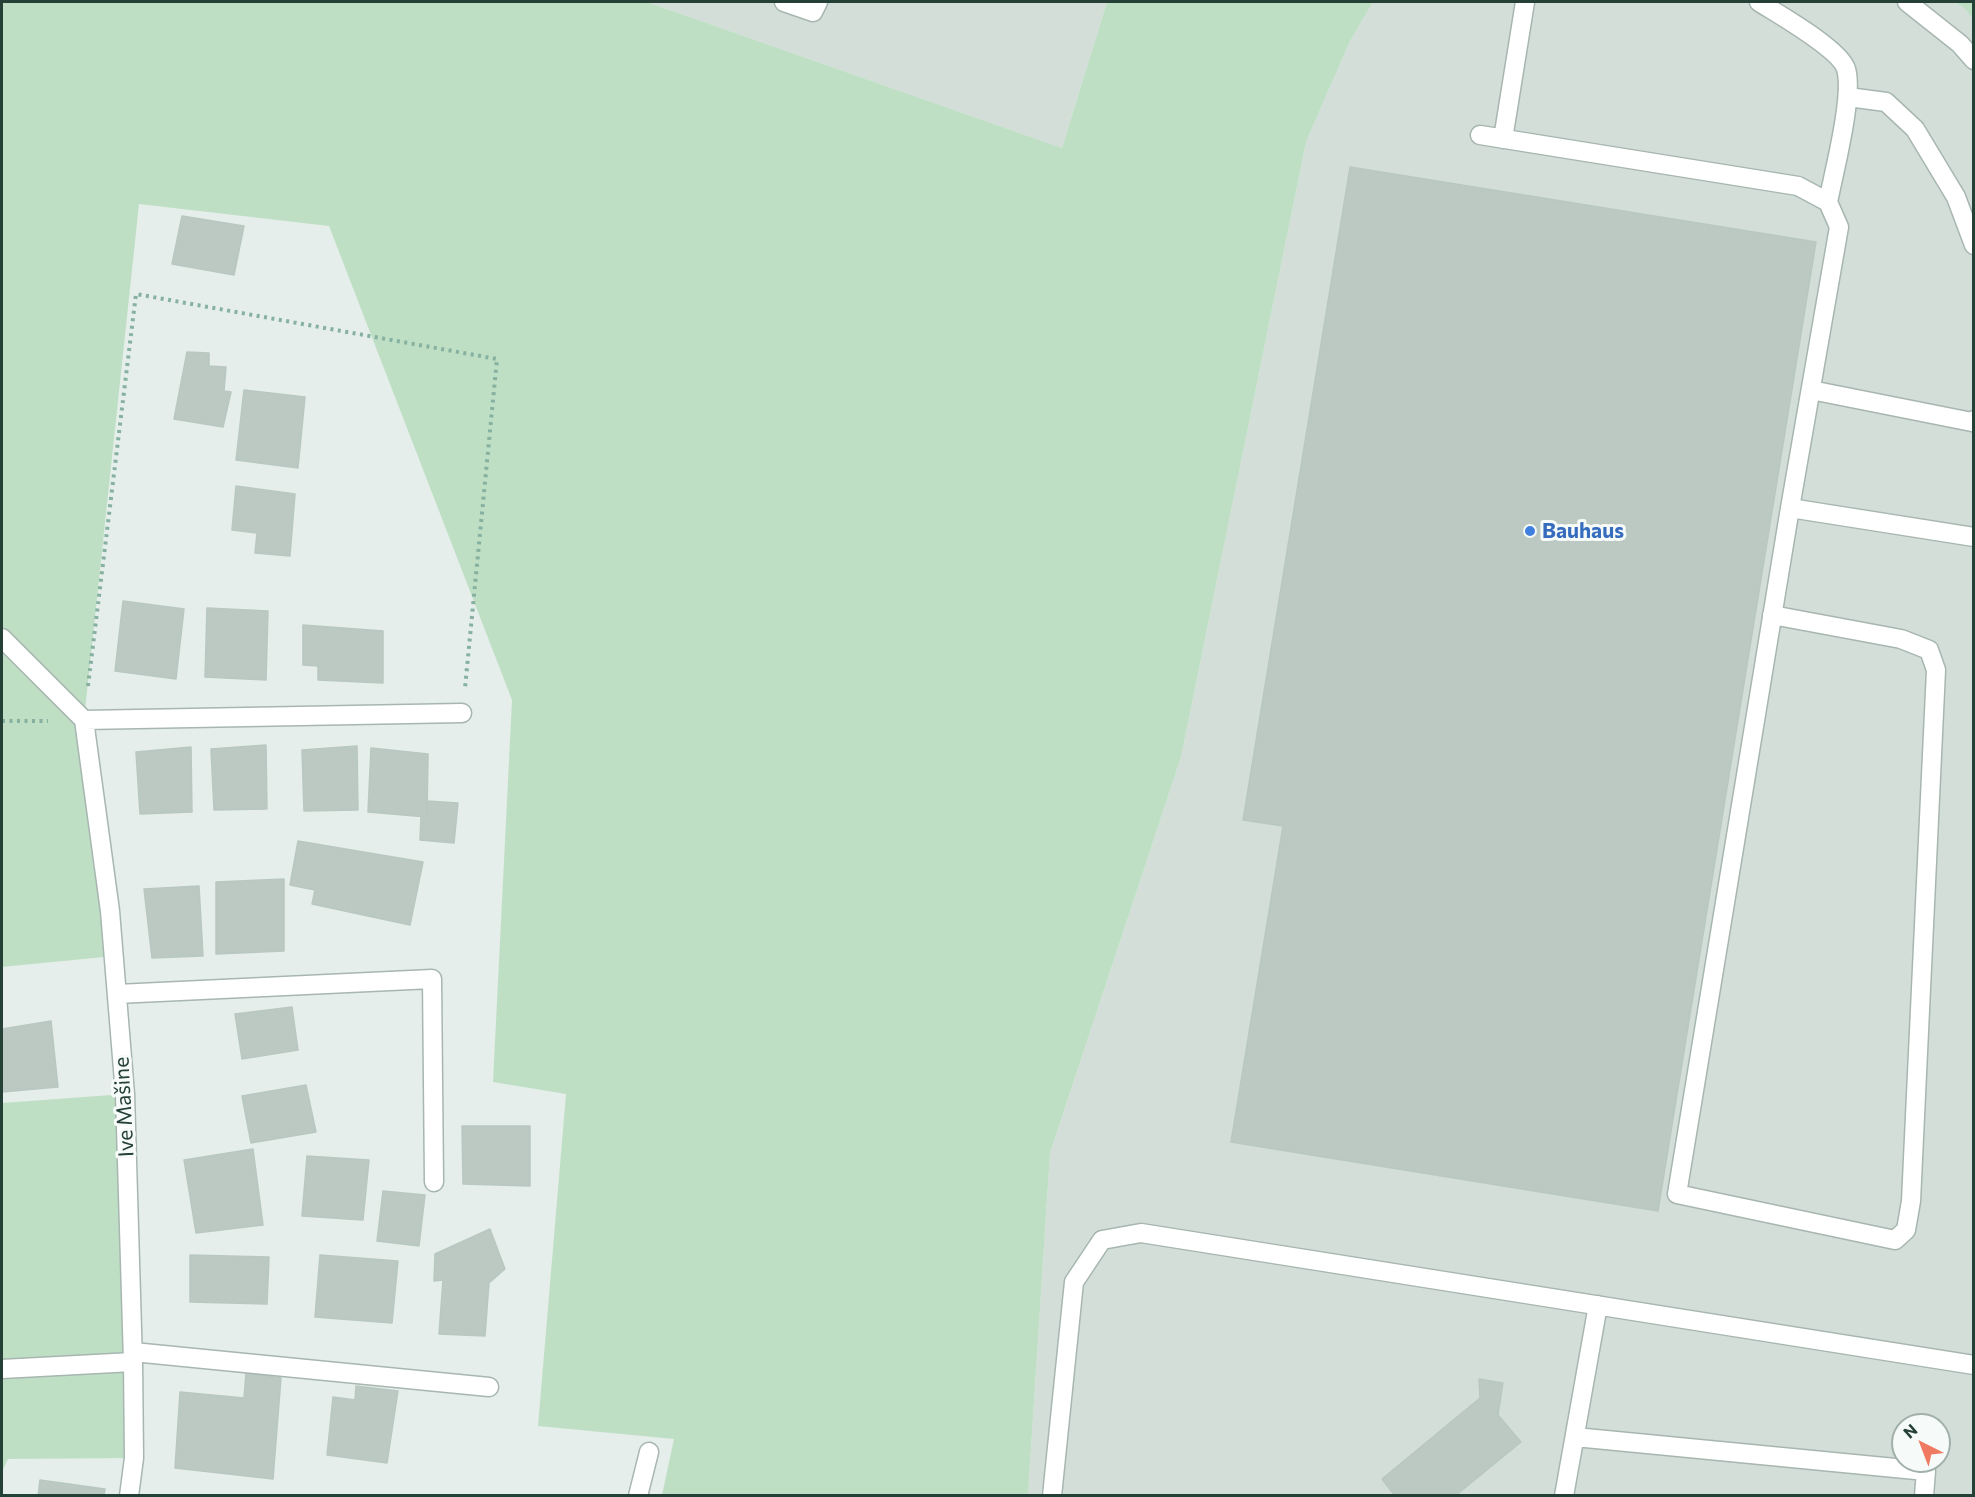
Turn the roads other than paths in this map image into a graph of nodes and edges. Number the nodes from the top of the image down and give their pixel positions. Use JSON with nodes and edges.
{"nodes":[{"id":1,"x":784,"y":2,"type":"edge"},
{"id":2,"x":818,"y":2,"type":"edge"},
{"id":3,"x":1524,"y":2,"type":"edge"},
{"id":4,"x":1759,"y":2,"type":"edge"},
{"id":5,"x":1907,"y":2,"type":"edge"},
{"id":6,"x":1974,"y":60,"type":"edge"},
{"id":7,"x":1848,"y":97,"type":"junction"},
{"id":8,"x":1480,"y":135,"type":"dead end"},
{"id":9,"x":1503,"y":139,"type":"junction"},
{"id":10,"x":1828,"y":202,"type":"junction"},
{"id":11,"x":1974,"y":244,"type":"edge"},
{"id":12,"x":1811,"y":390,"type":"junction"},
{"id":13,"x":1974,"y":420,"type":"edge"},
{"id":14,"x":1790,"y":508,"type":"junction"},
{"id":15,"x":1974,"y":537,"type":"edge"},
{"id":16,"x":1772,"y":615,"type":"junction"},
{"id":17,"x":2,"y":638,"type":"edge"},
{"id":18,"x":462,"y":713,"type":"road end"},
{"id":19,"x":84,"y":720,"type":"junction"},
{"id":20,"x":117,"y":994,"type":"junction"},
{"id":21,"x":434,"y":1182,"type":"dead end"},
{"id":22,"x":1598,"y":1305,"type":"junction"},
{"id":23,"x":133,"y":1357,"type":"junction"},
{"id":24,"x":1974,"y":1365,"type":"edge"},
{"id":25,"x":2,"y":1369,"type":"edge"},
{"id":26,"x":489,"y":1387,"type":"dead end"},
{"id":27,"x":1575,"y":1437,"type":"junction"},
{"id":28,"x":649,"y":1452,"type":"dead end"},
{"id":29,"x":129,"y":1496,"type":"edge"},
{"id":30,"x":638,"y":1496,"type":"edge"},
{"id":31,"x":1052,"y":1496,"type":"edge"},
{"id":32,"x":1564,"y":1496,"type":"edge"},
{"id":33,"x":1924,"y":1496,"type":"edge"}],
"edges":[{"from":1,"to":2,"type":"street"},
{"from":3,"to":9,"type":"street"},
{"from":4,"to":7,"type":"street"},
{"from":5,"to":6,"type":"street"},
{"from":7,"to":10,"type":"street"},
{"from":7,"to":11,"type":"street"},
{"from":8,"to":9,"type":"street"},
{"from":9,"to":10,"type":"street"},
{"from":10,"to":12,"type":"street"},
{"from":12,"to":13,"type":"street"},
{"from":12,"to":14,"type":"street"},
{"from":14,"to":15,"type":"street"},
{"from":14,"to":16,"type":"street"},
{"from":16,"to":16,"type":"street"},
{"from":17,"to":19,"type":"street"},
{"from":18,"to":19,"type":"street"},
{"from":19,"to":20,"type":"street","name":"Ive Mašine"},
{"from":20,"to":21,"type":"street"},
{"from":20,"to":23,"type":"street","name":"Ive Mašine"},
{"from":22,"to":24,"type":"street"},
{"from":22,"to":27,"type":"street"},
{"from":22,"to":31,"type":"street"},
{"from":23,"to":25,"type":"street"},
{"from":23,"to":26,"type":"street"},
{"from":23,"to":29,"type":"street","name":"Ive Mašine"},
{"from":27,"to":32,"type":"street"},
{"from":27,"to":33,"type":"street"},
{"from":28,"to":30,"type":"street"}]}
